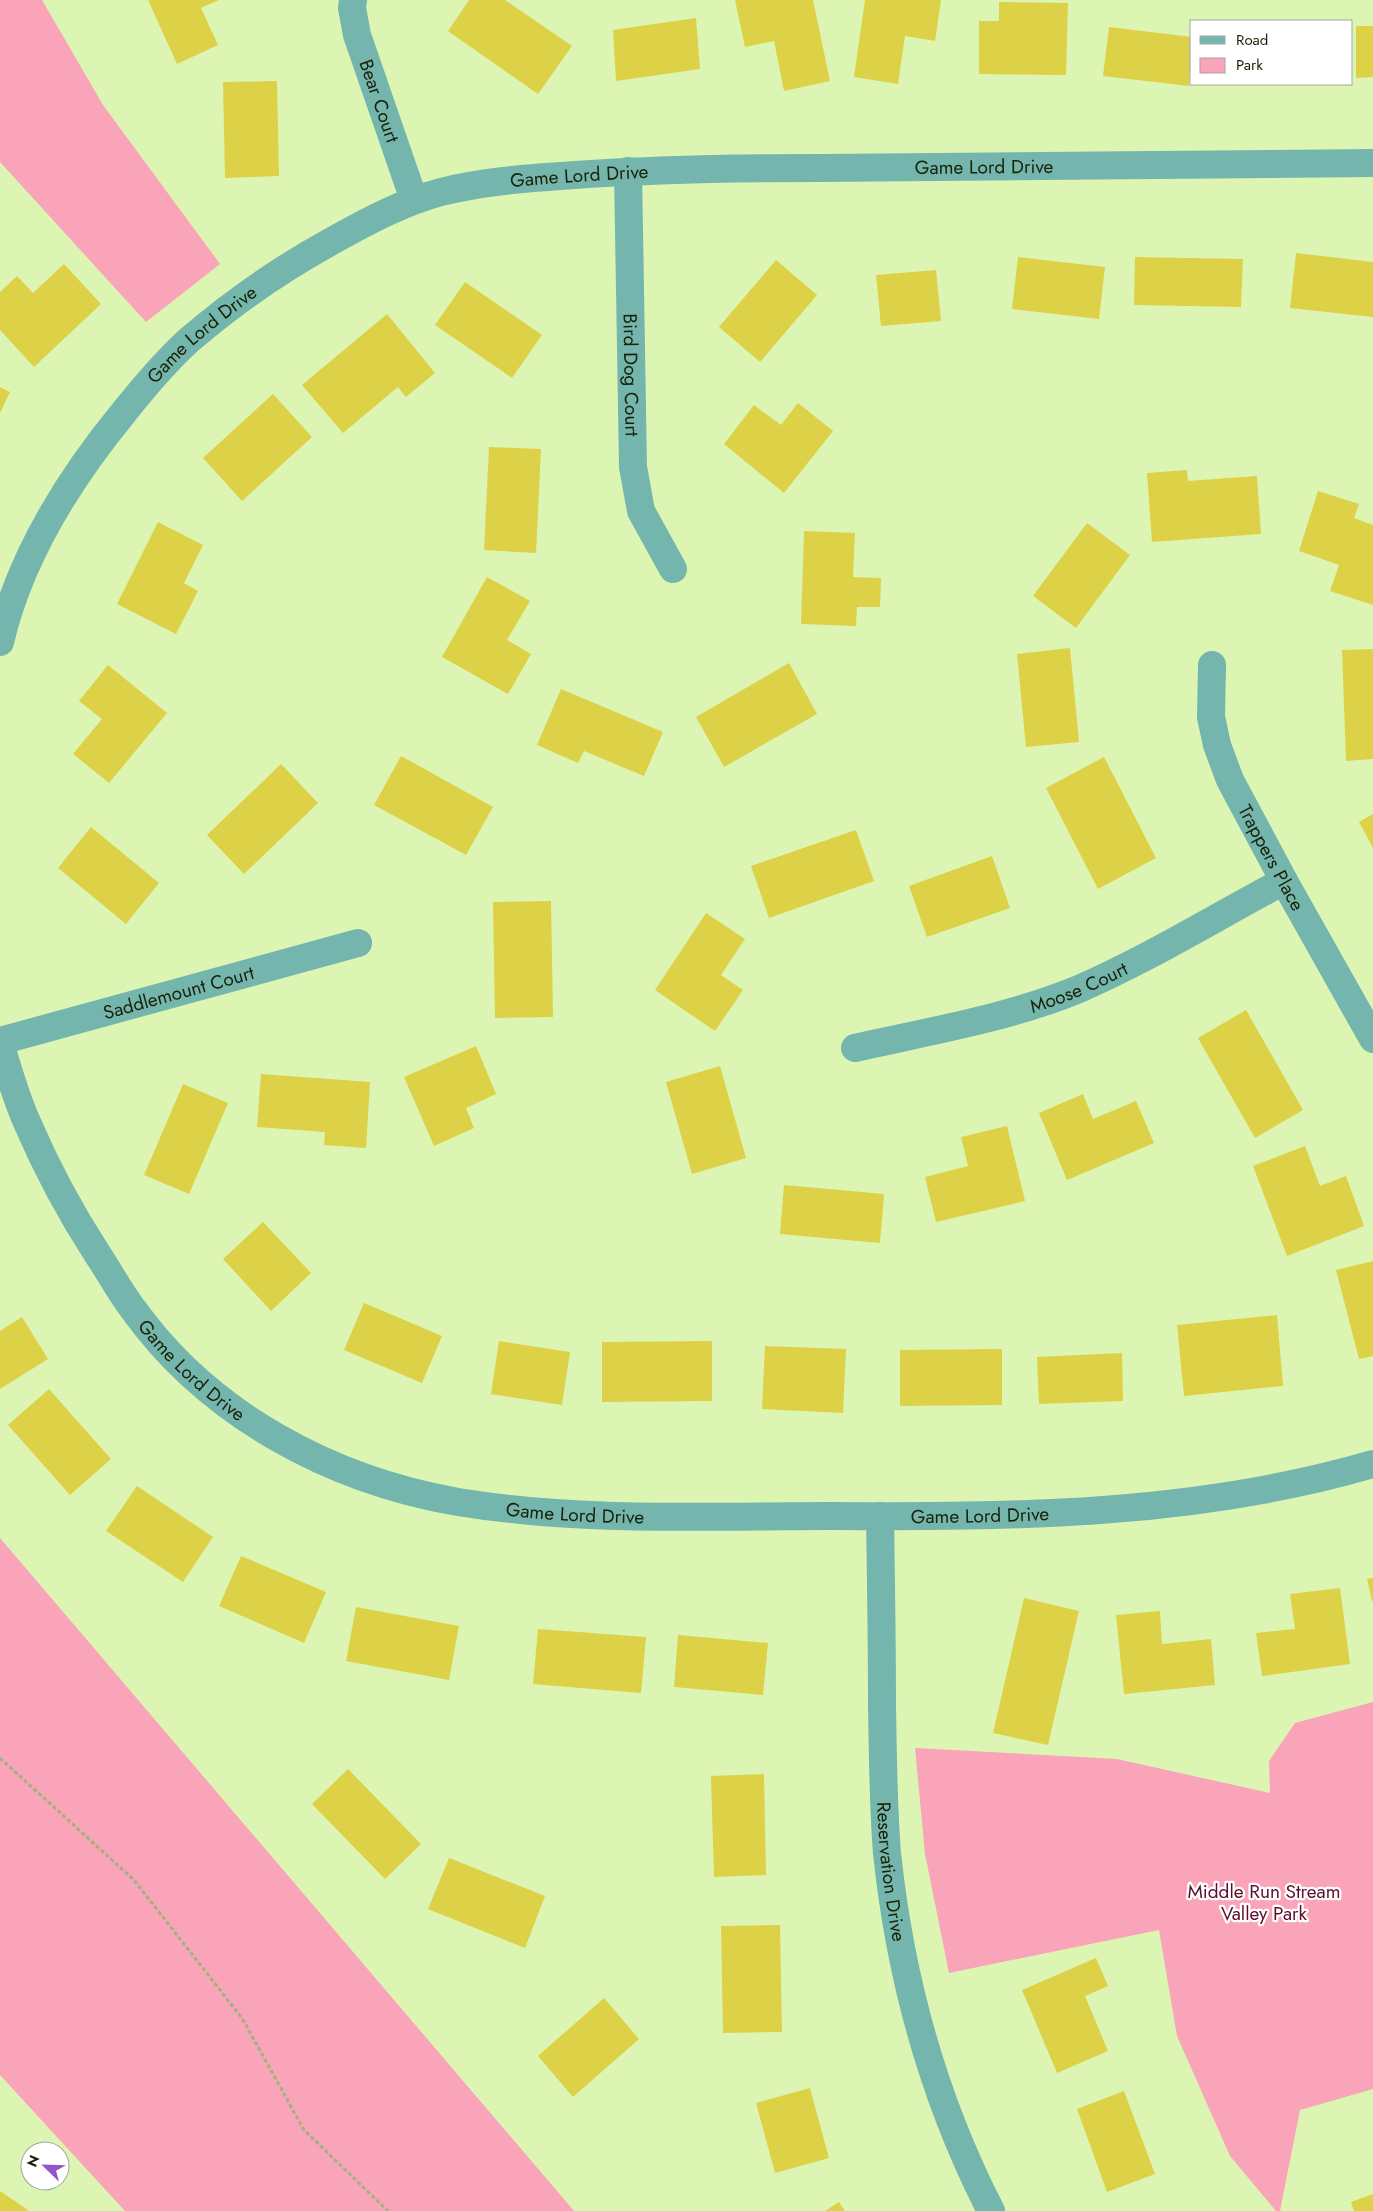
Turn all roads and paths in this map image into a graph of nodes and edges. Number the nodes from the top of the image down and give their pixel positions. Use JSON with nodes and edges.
{"nodes":[{"id":1,"x":353,"y":0,"type":"edge"},
{"id":2,"x":1373,"y":163,"type":"edge"},
{"id":3,"x":628,"y":171,"type":"junction"},
{"id":4,"x":414,"y":200,"type":"junction"},
{"id":5,"x":674,"y":569,"type":"dead end"},
{"id":6,"x":0,"y":642,"type":"edge"},
{"id":7,"x":1212,"y":665,"type":"dead end"},
{"id":8,"x":1284,"y":881,"type":"junction"},
{"id":9,"x":358,"y":943,"type":"dead end"},
{"id":10,"x":1373,"y":1039,"type":"edge"},
{"id":11,"x":0,"y":1042,"type":"edge"},
{"id":12,"x":855,"y":1048,"type":"dead end"},
{"id":13,"x":1373,"y":1464,"type":"edge"},
{"id":14,"x":880,"y":1516,"type":"junction"},
{"id":15,"x":0,"y":1758,"type":"edge"},
{"id":16,"x":388,"y":2211,"type":"edge"},
{"id":17,"x":991,"y":2211,"type":"edge"}],
"edges":[{"from":1,"to":4,"type":"street","name":"Bear Court"},
{"from":2,"to":3,"type":"street","name":"Game Lord Drive"},
{"from":3,"to":4,"type":"street","name":"Game Lord Drive"},
{"from":3,"to":5,"type":"street","name":"Bird Dog Court"},
{"from":4,"to":6,"type":"street","name":"Game Lord Drive"},
{"from":7,"to":8,"type":"street","name":"Trappers Place"},
{"from":8,"to":10,"type":"street","name":"Trappers Place"},
{"from":8,"to":12,"type":"street","name":"Moose Court"},
{"from":9,"to":11,"type":"street","name":"Saddlemount Court"},
{"from":11,"to":14,"type":"street","name":"Game Lord Drive"},
{"from":13,"to":14,"type":"street","name":"Game Lord Drive"},
{"from":14,"to":17,"type":"street","name":"Reservation Drive"},
{"from":15,"to":16,"type":"path"}]}
